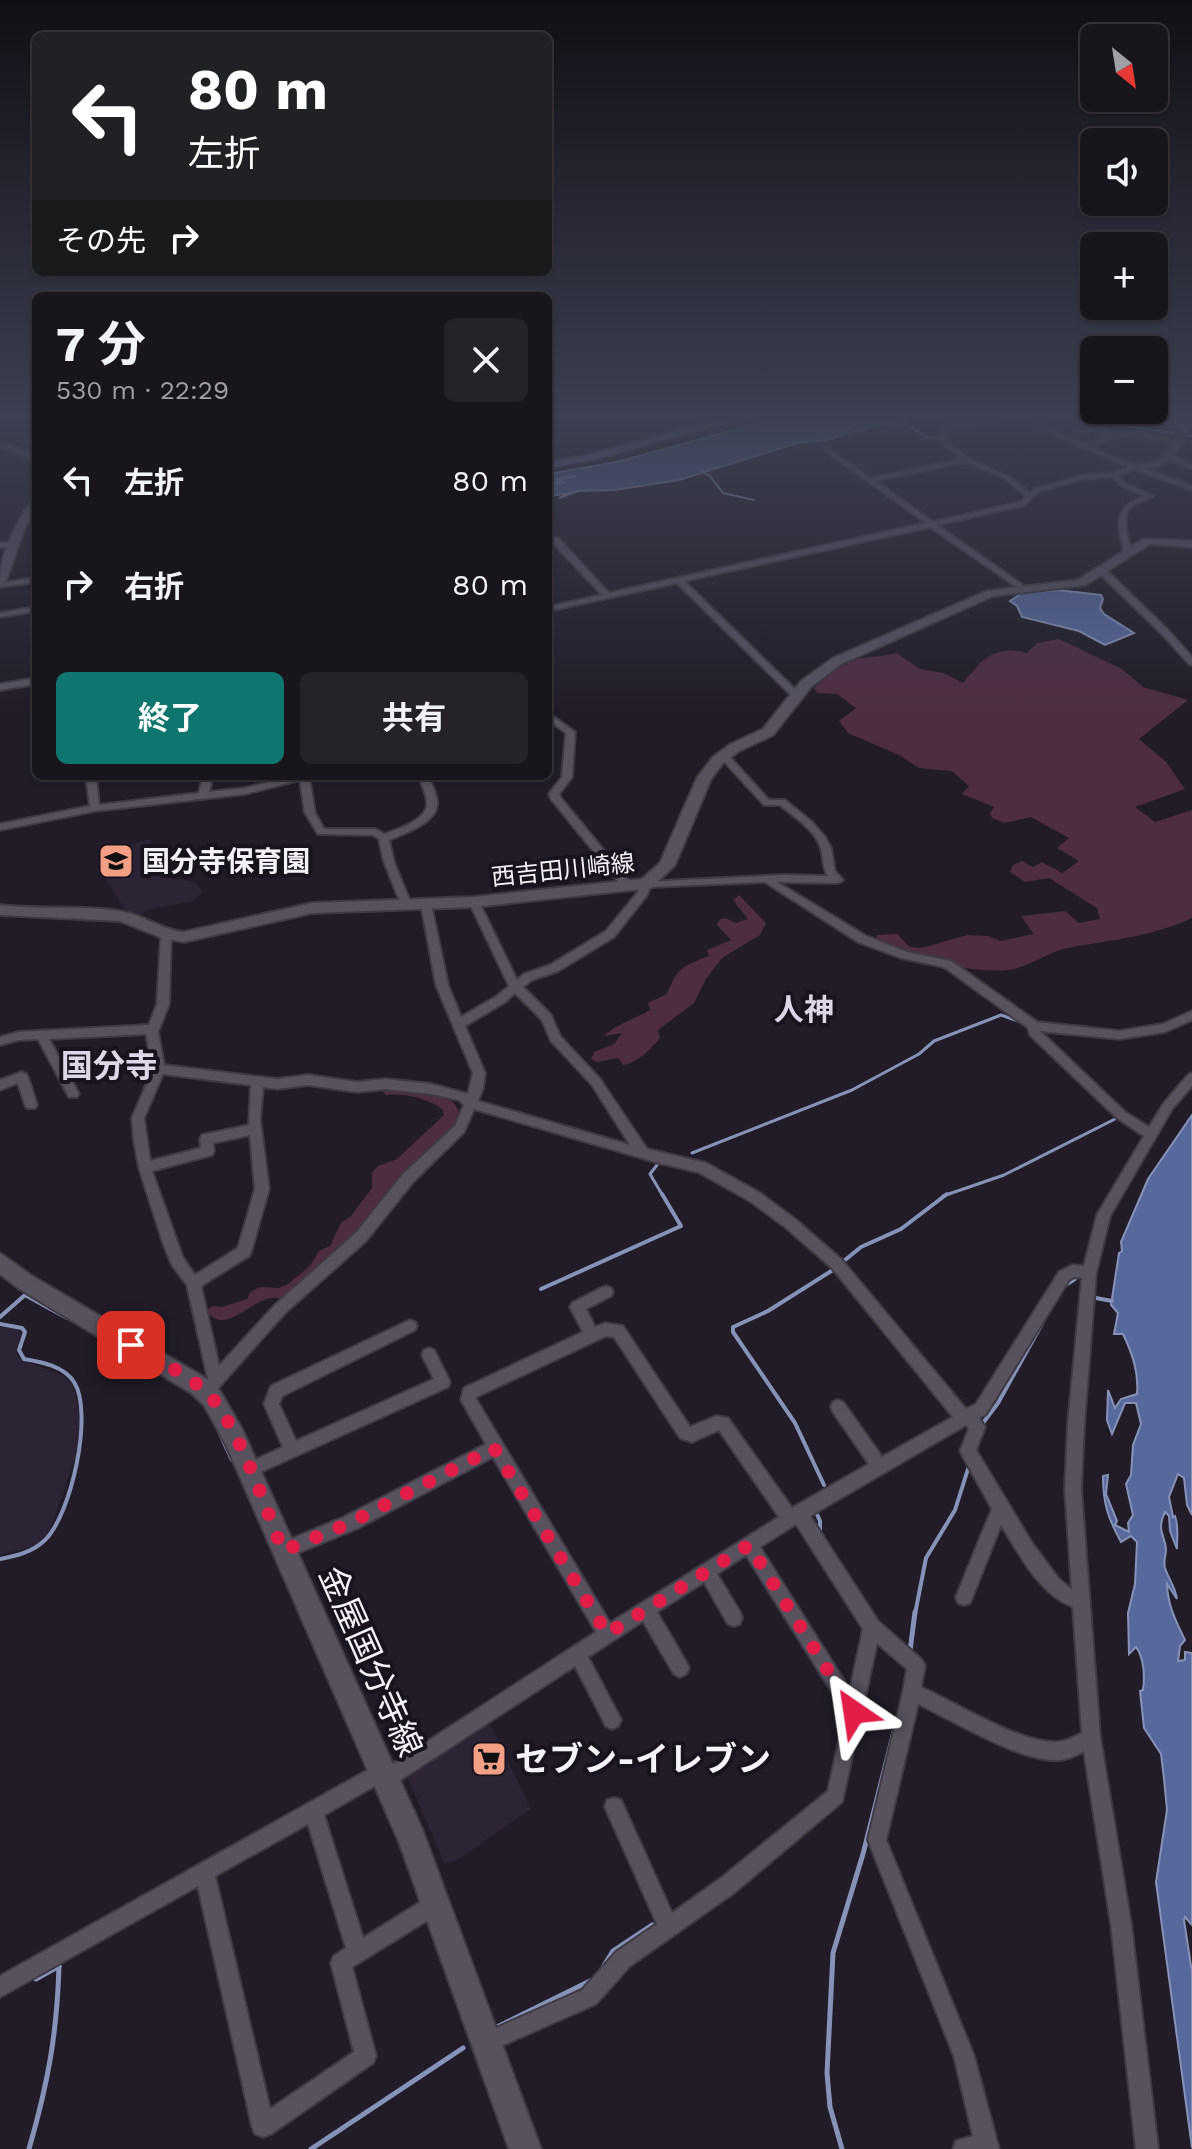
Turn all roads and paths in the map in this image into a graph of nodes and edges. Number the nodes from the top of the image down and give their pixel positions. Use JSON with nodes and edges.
{"nodes":[{"id":1,"x":25,"y":517,"type":"edge"},
{"id":2,"x":919,"y":517,"type":"edge"},
{"id":3,"x":964,"y":517,"type":"edge"},
{"id":4,"x":1124,"y":517,"type":"edge"},
{"id":5,"x":930,"y":525,"type":"junction"},
{"id":6,"x":552,"y":540,"type":"edge"},
{"id":7,"x":1192,"y":544,"type":"edge"},
{"id":8,"x":0,"y":545,"type":"edge"},
{"id":9,"x":14,"y":545,"type":"junction"},
{"id":10,"x":1128,"y":554,"type":"junction"},
{"id":11,"x":1101,"y":570,"type":"junction"},
{"id":12,"x":32,"y":580,"type":"edge"},
{"id":13,"x":679,"y":580,"type":"junction"},
{"id":14,"x":0,"y":583,"type":"edge"},
{"id":15,"x":1021,"y":588,"type":"junction"},
{"id":16,"x":607,"y":595,"type":"junction"},
{"id":17,"x":552,"y":608,"type":"edge"},
{"id":18,"x":32,"y":610,"type":"edge"},
{"id":19,"x":0,"y":615,"type":"edge"},
{"id":20,"x":1192,"y":662,"type":"edge"},
{"id":21,"x":32,"y":682,"type":"edge"},
{"id":22,"x":0,"y":687,"type":"edge"},
{"id":23,"x":796,"y":695,"type":"junction"},
{"id":24,"x":552,"y":719,"type":"edge"},
{"id":25,"x":724,"y":756,"type":"junction"},
{"id":26,"x":92,"y":780,"type":"edge"},
{"id":27,"x":207,"y":780,"type":"edge"},
{"id":28,"x":288,"y":780,"type":"edge"},
{"id":29,"x":305,"y":780,"type":"edge"},
{"id":30,"x":425,"y":780,"type":"edge"},
{"id":31,"x":204,"y":794,"type":"junction"},
{"id":32,"x":95,"y":808,"type":"junction"},
{"id":33,"x":0,"y":827,"type":"edge"},
{"id":34,"x":384,"y":838,"type":"junction"},
{"id":35,"x":769,"y":881,"type":"junction"},
{"id":36,"x":646,"y":884,"type":"junction"},
{"id":37,"x":629,"y":888,"type":"junction"},
{"id":38,"x":474,"y":902,"type":"junction"},
{"id":39,"x":406,"y":904,"type":"junction"},
{"id":40,"x":426,"y":904,"type":"junction"},
{"id":41,"x":0,"y":910,"type":"edge"},
{"id":42,"x":166,"y":936,"type":"junction"},
{"id":43,"x":515,"y":986,"type":"junction"},
{"id":44,"x":1192,"y":1015,"type":"edge"},
{"id":45,"x":460,"y":1023,"type":"junction"},
{"id":46,"x":1034,"y":1026,"type":"junction"},
{"id":47,"x":153,"y":1029,"type":"junction"},
{"id":48,"x":41,"y":1034,"type":"junction"},
{"id":49,"x":0,"y":1041,"type":"edge"},
{"id":50,"x":159,"y":1069,"type":"junction"},
{"id":51,"x":1192,"y":1078,"type":"edge"},
{"id":52,"x":258,"y":1081,"type":"junction"},
{"id":53,"x":0,"y":1085,"type":"edge"},
{"id":54,"x":73,"y":1094,"type":"dead end"},
{"id":55,"x":469,"y":1103,"type":"junction"},
{"id":56,"x":31,"y":1105,"type":"dead end"},
{"id":57,"x":255,"y":1129,"type":"junction"},
{"id":58,"x":1151,"y":1134,"type":"junction"},
{"id":59,"x":642,"y":1152,"type":"junction"},
{"id":60,"x":145,"y":1168,"type":"junction"},
{"id":61,"x":0,"y":1262,"type":"edge"},
{"id":62,"x":1089,"y":1273,"type":"junction"},
{"id":63,"x":193,"y":1283,"type":"junction"},
{"id":64,"x":606,"y":1292,"type":"dead end"},
{"id":65,"x":410,"y":1326,"type":"dead end"},
{"id":66,"x":592,"y":1335,"type":"junction"},
{"id":67,"x":429,"y":1355,"type":"dead end"},
{"id":68,"x":210,"y":1385,"type":"junction"},
{"id":69,"x":838,"y":1407,"type":"dead end"},
{"id":70,"x":966,"y":1417,"type":"junction"},
{"id":71,"x":494,"y":1448,"type":"junction"},
{"id":72,"x":292,"y":1449,"type":"junction"},
{"id":73,"x":880,"y":1467,"type":"junction"},
{"id":74,"x":249,"y":1470,"type":"junction"},
{"id":75,"x":1001,"y":1506,"type":"junction"},
{"id":76,"x":794,"y":1516,"type":"junction"},
{"id":77,"x":749,"y":1545,"type":"junction"},
{"id":78,"x":283,"y":1551,"type":"junction"},
{"id":79,"x":706,"y":1571,"type":"junction"},
{"id":80,"x":964,"y":1597,"type":"dead end"},
{"id":81,"x":1080,"y":1601,"type":"junction"},
{"id":82,"x":646,"y":1609,"type":"junction"},
{"id":83,"x":734,"y":1618,"type":"dead end"},
{"id":84,"x":872,"y":1627,"type":"junction"},
{"id":85,"x":607,"y":1634,"type":"junction"},
{"id":86,"x":577,"y":1653,"type":"junction"},
{"id":87,"x":680,"y":1668,"type":"dead end"},
{"id":88,"x":912,"y":1692,"type":"junction"},
{"id":89,"x":854,"y":1712,"type":"junction"},
{"id":90,"x":612,"y":1720,"type":"dead end"},
{"id":91,"x":1091,"y":1737,"type":"junction"},
{"id":92,"x":383,"y":1776,"type":"junction"},
{"id":93,"x":614,"y":1807,"type":"dead end"},
{"id":94,"x":313,"y":1810,"type":"junction"},
{"id":95,"x":204,"y":1871,"type":"junction"},
{"id":96,"x":437,"y":1903,"type":"junction"},
{"id":97,"x":668,"y":1927,"type":"junction"},
{"id":98,"x":357,"y":1952,"type":"junction"},
{"id":99,"x":0,"y":1987,"type":"edge"},
{"id":100,"x":485,"y":2043,"type":"junction"},
{"id":101,"x":987,"y":2146,"type":"edge"},
{"id":102,"x":525,"y":2149,"type":"edge"},
{"id":103,"x":964,"y":2149,"type":"edge"},
{"id":104,"x":1147,"y":2149,"type":"edge"}],
"edges":[{"from":1,"to":9,"type":"main road"},
{"from":2,"to":5,"type":"street"},
{"from":3,"to":5,"type":"street"},
{"from":4,"to":10,"type":"street"},
{"from":5,"to":13,"type":"street"},
{"from":5,"to":15,"type":"street"},
{"from":6,"to":16,"type":"street"},
{"from":7,"to":10,"type":"main road","name":"西吉田川崎線"},
{"from":8,"to":9,"type":"street"},
{"from":9,"to":14,"type":"main road"},
{"from":10,"to":11,"type":"main road","name":"西吉田川崎線"},
{"from":11,"to":15,"type":"main road","name":"西吉田川崎線"},
{"from":11,"to":20,"type":"street"},
{"from":12,"to":14,"type":"street"},
{"from":13,"to":16,"type":"street"},
{"from":13,"to":23,"type":"street"},
{"from":15,"to":23,"type":"main road","name":"西吉田川崎線"},
{"from":16,"to":17,"type":"street"},
{"from":18,"to":19,"type":"street"},
{"from":21,"to":22,"type":"street"},
{"from":23,"to":25,"type":"main road","name":"西吉田川崎線"},
{"from":24,"to":37,"type":"street"},
{"from":25,"to":35,"type":"street"},
{"from":25,"to":36,"type":"main road","name":"西吉田川崎線"},
{"from":26,"to":32,"type":"street"},
{"from":27,"to":31,"type":"street"},
{"from":28,"to":31,"type":"street"},
{"from":29,"to":34,"type":"street"},
{"from":30,"to":34,"type":"street"},
{"from":31,"to":32,"type":"street"},
{"from":32,"to":33,"type":"street"},
{"from":34,"to":39,"type":"street"},
{"from":35,"to":36,"type":"street"},
{"from":35,"to":46,"type":"street"},
{"from":36,"to":37,"type":"main road","name":"西吉田川崎線"},
{"from":36,"to":43,"type":"street"},
{"from":37,"to":38,"type":"main road","name":"西吉田川崎線"},
{"from":38,"to":40,"type":"main road","name":"西吉田川崎線"},
{"from":38,"to":43,"type":"street"},
{"from":39,"to":40,"type":"main road","name":"西吉田川崎線"},
{"from":39,"to":42,"type":"main road","name":"西吉田川崎線"},
{"from":40,"to":45,"type":"street"},
{"from":41,"to":42,"type":"main road"},
{"from":42,"to":47,"type":"street"},
{"from":43,"to":45,"type":"street"},
{"from":43,"to":59,"type":"street"},
{"from":44,"to":46,"type":"street"},
{"from":45,"to":55,"type":"street"},
{"from":46,"to":58,"type":"street"},
{"from":47,"to":48,"type":"street"},
{"from":47,"to":50,"type":"street"},
{"from":48,"to":49,"type":"street"},
{"from":48,"to":54,"type":"street"},
{"from":50,"to":52,"type":"street"},
{"from":50,"to":60,"type":"street"},
{"from":51,"to":58,"type":"street"},
{"from":52,"to":55,"type":"street"},
{"from":52,"to":57,"type":"street"},
{"from":53,"to":56,"type":"street"},
{"from":55,"to":59,"type":"street"},
{"from":55,"to":68,"type":"street"},
{"from":57,"to":60,"type":"street"},
{"from":57,"to":63,"type":"street"},
{"from":58,"to":62,"type":"street"},
{"from":59,"to":70,"type":"street"},
{"from":60,"to":63,"type":"street"},
{"from":61,"to":68,"type":"main road","name":"金屋国分寺線"},
{"from":62,"to":70,"type":"street"},
{"from":62,"to":81,"type":"street"},
{"from":63,"to":68,"type":"street"},
{"from":64,"to":66,"type":"street"},
{"from":65,"to":72,"type":"street"},
{"from":66,"to":71,"type":"street"},
{"from":66,"to":76,"type":"street"},
{"from":67,"to":72,"type":"street"},
{"from":68,"to":74,"type":"main road","name":"金屋国分寺線"},
{"from":69,"to":73,"type":"street"},
{"from":70,"to":73,"type":"street"},
{"from":70,"to":75,"type":"street"},
{"from":71,"to":78,"type":"street"},
{"from":71,"to":85,"type":"street"},
{"from":72,"to":74,"type":"street"},
{"from":73,"to":76,"type":"street"},
{"from":74,"to":78,"type":"main road","name":"金屋国分寺線"},
{"from":75,"to":80,"type":"street"},
{"from":75,"to":81,"type":"street"},
{"from":76,"to":77,"type":"street"},
{"from":76,"to":84,"type":"street"},
{"from":77,"to":79,"type":"street"},
{"from":77,"to":89,"type":"street"},
{"from":78,"to":92,"type":"main road","name":"金屋国分寺線"},
{"from":79,"to":82,"type":"street"},
{"from":79,"to":83,"type":"street"},
{"from":81,"to":91,"type":"street"},
{"from":82,"to":85,"type":"street"},
{"from":82,"to":87,"type":"street"},
{"from":84,"to":88,"type":"street"},
{"from":84,"to":89,"type":"street"},
{"from":85,"to":86,"type":"street"},
{"from":86,"to":90,"type":"street"},
{"from":86,"to":92,"type":"street"},
{"from":88,"to":91,"type":"street"},
{"from":88,"to":101,"type":"street"},
{"from":89,"to":97,"type":"street"},
{"from":91,"to":104,"type":"street"},
{"from":92,"to":94,"type":"street"},
{"from":92,"to":96,"type":"main road","name":"金屋国分寺線"},
{"from":93,"to":97,"type":"street"},
{"from":94,"to":95,"type":"street"},
{"from":94,"to":98,"type":"street"},
{"from":95,"to":98,"type":"street"},
{"from":95,"to":99,"type":"street"},
{"from":96,"to":98,"type":"street"},
{"from":96,"to":100,"type":"main road","name":"金屋国分寺線"},
{"from":97,"to":100,"type":"street"},
{"from":100,"to":102,"type":"main road","name":"金屋国分寺線"},
{"from":101,"to":103,"type":"street"}]}
